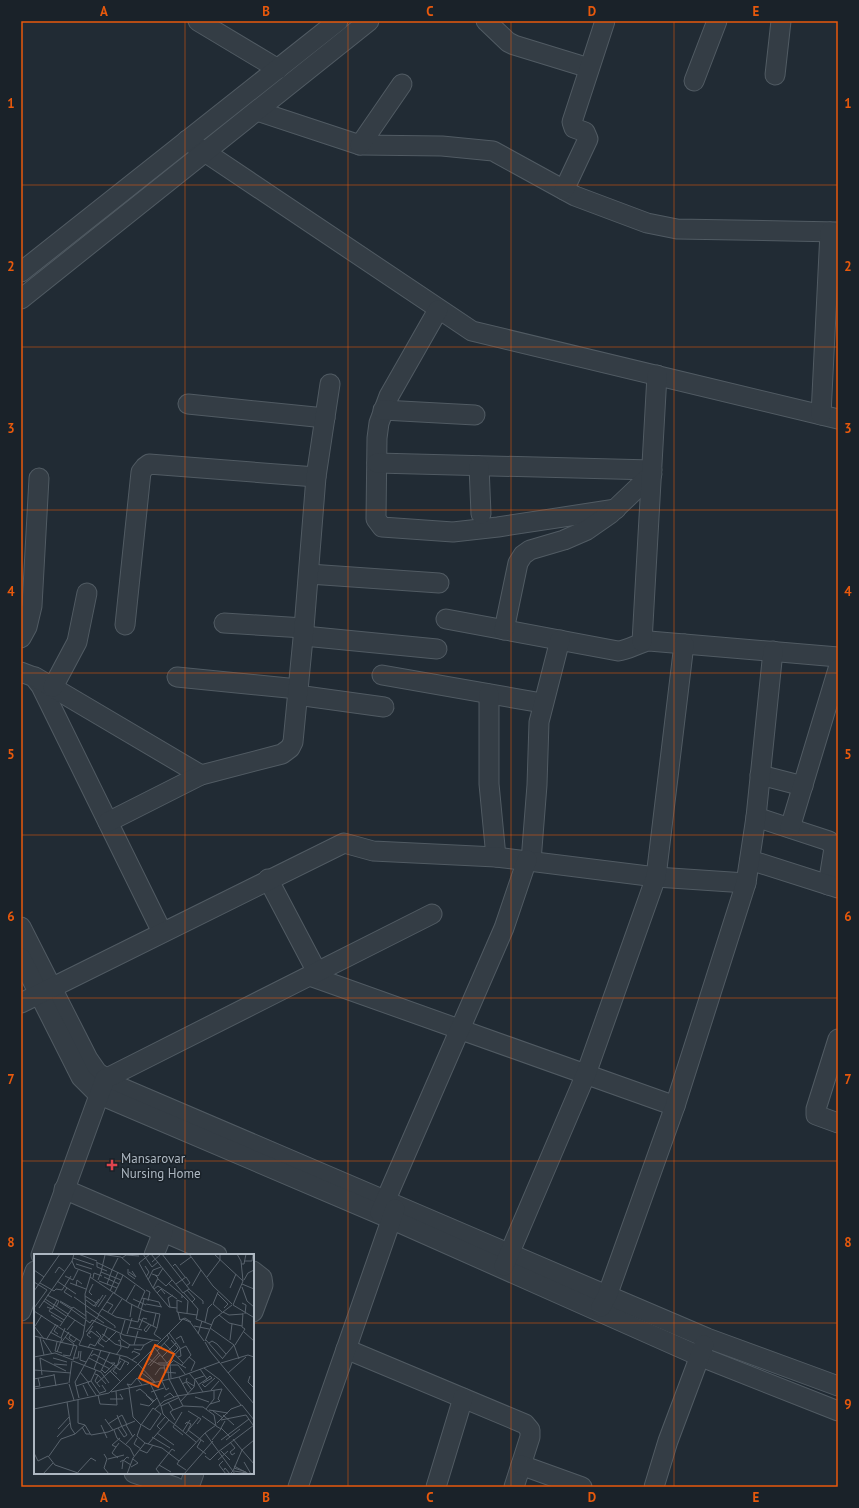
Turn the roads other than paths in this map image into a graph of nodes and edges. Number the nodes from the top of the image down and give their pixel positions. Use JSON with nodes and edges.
{"nodes":[{"id":1,"x":198,"y":21,"type":"edge"},
{"id":2,"x":338,"y":21,"type":"edge"},
{"id":3,"x":369,"y":21,"type":"edge"},
{"id":4,"x":486,"y":21,"type":"edge"},
{"id":5,"x":605,"y":21,"type":"edge"},
{"id":6,"x":716,"y":21,"type":"edge"},
{"id":7,"x":781,"y":21,"type":"edge"},
{"id":8,"x":589,"y":68,"type":"junction"},
{"id":9,"x":278,"y":69,"type":"junction"},
{"id":10,"x":775,"y":75,"type":"dead end"},
{"id":11,"x":694,"y":80,"type":"dead end"},
{"id":12,"x":402,"y":84,"type":"dead end"},
{"id":13,"x":257,"y":111,"type":"junction"},
{"id":14,"x":187,"y":140,"type":"junction"},
{"id":15,"x":360,"y":145,"type":"junction"},
{"id":16,"x":206,"y":153,"type":"junction"},
{"id":17,"x":564,"y":190,"type":"junction"},
{"id":18,"x":834,"y":232,"type":"edge"},
{"id":19,"x":21,"y":272,"type":"edge"},
{"id":20,"x":21,"y":299,"type":"edge"},
{"id":21,"x":438,"y":310,"type":"junction"},
{"id":22,"x":657,"y":375,"type":"junction"},
{"id":23,"x":330,"y":384,"type":"dead end"},
{"id":24,"x":188,"y":404,"type":"dead end"},
{"id":25,"x":383,"y":410,"type":"junction"},
{"id":26,"x":475,"y":415,"type":"dead end"},
{"id":27,"x":830,"y":417,"type":"edge"},
{"id":28,"x":325,"y":418,"type":"junction"},
{"id":29,"x":376,"y":464,"type":"junction"},
{"id":30,"x":480,"y":466,"type":"junction"},
{"id":31,"x":652,"y":472,"type":"junction"},
{"id":32,"x":316,"y":477,"type":"junction"},
{"id":33,"x":39,"y":478,"type":"dead end"},
{"id":34,"x":616,"y":509,"type":"junction"},
{"id":35,"x":481,"y":514,"type":"dead end"},
{"id":36,"x":309,"y":574,"type":"junction"},
{"id":37,"x":439,"y":583,"type":"dead end"},
{"id":38,"x":87,"y":593,"type":"dead end"},
{"id":39,"x":446,"y":619,"type":"dead end"},
{"id":40,"x":224,"y":623,"type":"dead end"},
{"id":41,"x":125,"y":625,"type":"dead end"},
{"id":42,"x":504,"y":630,"type":"junction"},
{"id":43,"x":304,"y":632,"type":"junction"},
{"id":44,"x":21,"y":638,"type":"edge"},
{"id":45,"x":560,"y":640,"type":"junction"},
{"id":46,"x":642,"y":642,"type":"junction"},
{"id":47,"x":684,"y":644,"type":"junction"},
{"id":48,"x":437,"y":649,"type":"dead end"},
{"id":49,"x":773,"y":651,"type":"junction"},
{"id":50,"x":838,"y":657,"type":"edge"},
{"id":51,"x":838,"y":669,"type":"edge"},
{"id":52,"x":28,"y":674,"type":"edge"},
{"id":53,"x":382,"y":675,"type":"dead end"},
{"id":54,"x":177,"y":677,"type":"dead end"},
{"id":55,"x":52,"y":687,"type":"junction"},
{"id":56,"x":298,"y":692,"type":"junction"},
{"id":57,"x":489,"y":694,"type":"junction"},
{"id":58,"x":542,"y":703,"type":"junction"},
{"id":59,"x":384,"y":708,"type":"dead end"},
{"id":60,"x":201,"y":775,"type":"junction"},
{"id":61,"x":760,"y":775,"type":"junction"},
{"id":62,"x":803,"y":786,"type":"junction"},
{"id":63,"x":756,"y":817,"type":"junction"},
{"id":64,"x":108,"y":822,"type":"junction"},
{"id":65,"x":790,"y":828,"type":"junction"},
{"id":66,"x":496,"y":857,"type":"junction"},
{"id":67,"x":529,"y":860,"type":"junction"},
{"id":68,"x":750,"y":860,"type":"junction"},
{"id":69,"x":656,"y":878,"type":"junction"},
{"id":70,"x":268,"y":879,"type":"junction"},
{"id":71,"x":746,"y":883,"type":"junction"},
{"id":72,"x":833,"y":887,"type":"edge"},
{"id":73,"x":432,"y":914,"type":"dead end"},
{"id":74,"x":21,"y":927,"type":"edge"},
{"id":75,"x":162,"y":932,"type":"junction"},
{"id":76,"x":21,"y":958,"type":"edge"},
{"id":77,"x":313,"y":974,"type":"junction"},
{"id":78,"x":45,"y":990,"type":"junction"},
{"id":79,"x":21,"y":1003,"type":"edge"},
{"id":80,"x":459,"y":1030,"type":"junction"},
{"id":81,"x":838,"y":1039,"type":"edge"},
{"id":82,"x":833,"y":1069,"type":"edge"},
{"id":83,"x":586,"y":1074,"type":"junction"},
{"id":84,"x":102,"y":1087,"type":"junction"},
{"id":85,"x":675,"y":1106,"type":"junction"},
{"id":86,"x":838,"y":1123,"type":"edge"},
{"id":87,"x":64,"y":1189,"type":"junction"},
{"id":88,"x":388,"y":1210,"type":"junction"},
{"id":89,"x":163,"y":1232,"type":"junction"},
{"id":90,"x":41,"y":1254,"type":"edge"},
{"id":91,"x":154,"y":1254,"type":"edge"},
{"id":92,"x":215,"y":1254,"type":"edge"},
{"id":93,"x":507,"y":1262,"type":"junction"},
{"id":94,"x":254,"y":1272,"type":"edge"},
{"id":95,"x":34,"y":1274,"type":"edge"},
{"id":96,"x":603,"y":1303,"type":"junction"},
{"id":97,"x":22,"y":1306,"type":"edge"},
{"id":98,"x":254,"y":1309,"type":"edge"},
{"id":99,"x":707,"y":1338,"type":"junction"},
{"id":100,"x":346,"y":1349,"type":"junction"},
{"id":101,"x":699,"y":1356,"type":"junction"},
{"id":102,"x":838,"y":1386,"type":"edge"},
{"id":103,"x":463,"y":1398,"type":"junction"},
{"id":104,"x":838,"y":1411,"type":"edge"},
{"id":105,"x":521,"y":1465,"type":"junction"},
{"id":106,"x":137,"y":1474,"type":"edge"},
{"id":107,"x":194,"y":1474,"type":"edge"},
{"id":108,"x":175,"y":1487,"type":"edge"},
{"id":109,"x":189,"y":1487,"type":"edge"},
{"id":110,"x":298,"y":1487,"type":"edge"},
{"id":111,"x":436,"y":1487,"type":"edge"},
{"id":112,"x":514,"y":1487,"type":"edge"},
{"id":113,"x":582,"y":1487,"type":"edge"},
{"id":114,"x":654,"y":1487,"type":"edge"}],
"edges":[{"from":1,"to":9,"type":"street"},
{"from":2,"to":9,"type":"street"},
{"from":3,"to":13,"type":"street"},
{"from":4,"to":8,"type":"street"},
{"from":5,"to":8,"type":"street"},
{"from":6,"to":11,"type":"street"},
{"from":7,"to":10,"type":"street"},
{"from":8,"to":17,"type":"street"},
{"from":9,"to":14,"type":"street"},
{"from":12,"to":15,"type":"street"},
{"from":13,"to":15,"type":"street"},
{"from":13,"to":16,"type":"street"},
{"from":14,"to":16,"type":"street"},
{"from":14,"to":19,"type":"street"},
{"from":15,"to":17,"type":"street"},
{"from":16,"to":20,"type":"street"},
{"from":16,"to":21,"type":"street"},
{"from":17,"to":18,"type":"street"},
{"from":18,"to":27,"type":"street"},
{"from":21,"to":22,"type":"street"},
{"from":21,"to":25,"type":"street"},
{"from":22,"to":27,"type":"street"},
{"from":22,"to":31,"type":"street"},
{"from":23,"to":28,"type":"street"},
{"from":24,"to":28,"type":"street"},
{"from":25,"to":26,"type":"street"},
{"from":25,"to":29,"type":"street"},
{"from":28,"to":32,"type":"street"},
{"from":29,"to":30,"type":"street"},
{"from":29,"to":34,"type":"street"},
{"from":30,"to":31,"type":"street"},
{"from":30,"to":35,"type":"street"},
{"from":31,"to":34,"type":"street"},
{"from":31,"to":46,"type":"street"},
{"from":32,"to":36,"type":"street"},
{"from":32,"to":41,"type":"street"},
{"from":33,"to":44,"type":"street"},
{"from":34,"to":42,"type":"street"},
{"from":36,"to":37,"type":"street"},
{"from":36,"to":43,"type":"street"},
{"from":38,"to":55,"type":"street"},
{"from":39,"to":42,"type":"street"},
{"from":40,"to":43,"type":"street"},
{"from":42,"to":45,"type":"street"},
{"from":43,"to":48,"type":"street"},
{"from":43,"to":56,"type":"street"},
{"from":45,"to":46,"type":"street"},
{"from":45,"to":58,"type":"street"},
{"from":46,"to":47,"type":"street"},
{"from":47,"to":49,"type":"street"},
{"from":47,"to":69,"type":"street"},
{"from":49,"to":50,"type":"street"},
{"from":49,"to":61,"type":"street"},
{"from":51,"to":62,"type":"street"},
{"from":52,"to":55,"type":"street"},
{"from":52,"to":64,"type":"street"},
{"from":53,"to":57,"type":"street"},
{"from":54,"to":56,"type":"street"},
{"from":55,"to":60,"type":"street"},
{"from":56,"to":59,"type":"street"},
{"from":56,"to":60,"type":"street"},
{"from":57,"to":58,"type":"street"},
{"from":57,"to":66,"type":"street"},
{"from":58,"to":67,"type":"street"},
{"from":60,"to":64,"type":"street"},
{"from":61,"to":62,"type":"street"},
{"from":61,"to":63,"type":"street"},
{"from":62,"to":65,"type":"street"},
{"from":63,"to":65,"type":"street"},
{"from":63,"to":68,"type":"street"},
{"from":64,"to":75,"type":"street"},
{"from":65,"to":72,"type":"street"},
{"from":66,"to":67,"type":"street"},
{"from":66,"to":70,"type":"street"},
{"from":67,"to":69,"type":"street"},
{"from":67,"to":80,"type":"street"},
{"from":68,"to":71,"type":"street"},
{"from":68,"to":72,"type":"street"},
{"from":69,"to":71,"type":"street"},
{"from":69,"to":83,"type":"street"},
{"from":70,"to":75,"type":"street"},
{"from":70,"to":77,"type":"street"},
{"from":71,"to":85,"type":"street"},
{"from":73,"to":77,"type":"street"},
{"from":74,"to":78,"type":"street"},
{"from":75,"to":78,"type":"street"},
{"from":76,"to":78,"type":"street"},
{"from":77,"to":80,"type":"street"},
{"from":77,"to":84,"type":"street"},
{"from":78,"to":79,"type":"street"},
{"from":78,"to":84,"type":"street"},
{"from":80,"to":83,"type":"street"},
{"from":80,"to":88,"type":"street"},
{"from":81,"to":82,"type":"street"},
{"from":82,"to":86,"type":"street"},
{"from":83,"to":85,"type":"street"},
{"from":83,"to":93,"type":"street"},
{"from":84,"to":87,"type":"street"},
{"from":84,"to":88,"type":"street"},
{"from":85,"to":96,"type":"street"},
{"from":87,"to":89,"type":"street"},
{"from":87,"to":90,"type":"street"},
{"from":88,"to":93,"type":"street"},
{"from":88,"to":100,"type":"street"},
{"from":89,"to":91,"type":"street"},
{"from":89,"to":92,"type":"street"},
{"from":93,"to":96,"type":"street"},
{"from":94,"to":98,"type":"street"},
{"from":95,"to":97,"type":"street"},
{"from":96,"to":99,"type":"street"},
{"from":96,"to":101,"type":"street"},
{"from":99,"to":101,"type":"street"},
{"from":99,"to":102,"type":"street"},
{"from":100,"to":103,"type":"street"},
{"from":100,"to":110,"type":"street"},
{"from":101,"to":104,"type":"street"},
{"from":101,"to":114,"type":"street"},
{"from":103,"to":105,"type":"street"},
{"from":103,"to":111,"type":"street"},
{"from":105,"to":112,"type":"street"},
{"from":105,"to":113,"type":"street"},
{"from":106,"to":108,"type":"street"},
{"from":107,"to":109,"type":"street"}]}
